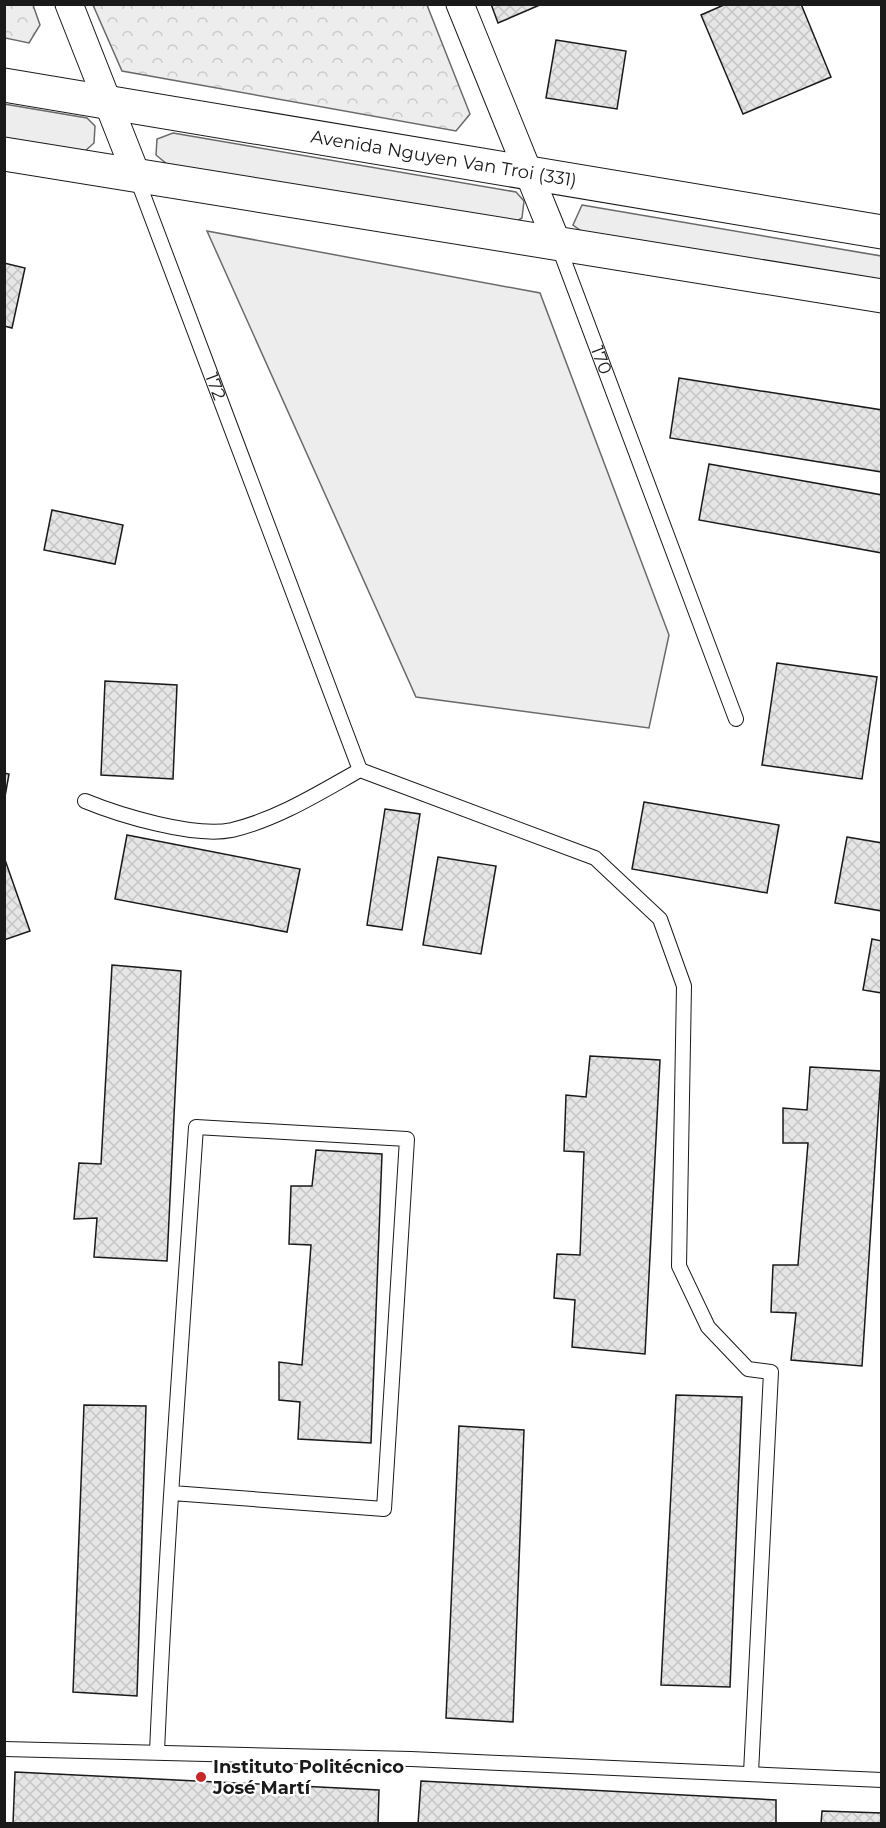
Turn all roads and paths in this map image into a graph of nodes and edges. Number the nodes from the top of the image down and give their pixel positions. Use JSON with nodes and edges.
{"nodes":[{"id":1,"x":69,"y":4,"type":"edge"},
{"id":2,"x":460,"y":4,"type":"edge"},
{"id":3,"x":4,"y":85,"type":"edge"},
{"id":4,"x":107,"y":103,"type":"junction"},
{"id":5,"x":4,"y":154,"type":"edge"},
{"id":6,"x":530,"y":172,"type":"junction"},
{"id":7,"x":136,"y":174,"type":"junction"},
{"id":8,"x":882,"y":232,"type":"edge"},
{"id":9,"x":557,"y":243,"type":"junction"},
{"id":10,"x":882,"y":296,"type":"edge"},
{"id":11,"x":736,"y":719,"type":"dead end"},
{"id":12,"x":360,"y":770,"type":"junction"},
{"id":13,"x":85,"y":801,"type":"dead end"},
{"id":14,"x":172,"y":1492,"type":"junction"},
{"id":15,"x":4,"y":1749,"type":"edge"},
{"id":16,"x":157,"y":1752,"type":"junction"},
{"id":17,"x":751,"y":1773,"type":"junction"},
{"id":18,"x":882,"y":1780,"type":"edge"}],
"edges":[{"from":1,"to":4,"type":"street","name":"172"},
{"from":2,"to":6,"type":"street","name":"170"},
{"from":3,"to":4,"type":"street","name":"Avenida Nguyen Van Troi (331)"},
{"from":4,"to":6,"type":"street","name":"Avenida Nguyen Van Troi (331)"},
{"from":4,"to":7,"type":"street","name":"172"},
{"from":5,"to":7,"type":"street"},
{"from":6,"to":8,"type":"street","name":"Avenida Nguyen Van Troi (331)"},
{"from":6,"to":9,"type":"street","name":"170"},
{"from":7,"to":9,"type":"street"},
{"from":7,"to":12,"type":"lane","name":"172"},
{"from":9,"to":10,"type":"street"},
{"from":9,"to":11,"type":"lane","name":"170"},
{"from":12,"to":13,"type":"lane"},
{"from":12,"to":17,"type":"lane"},
{"from":14,"to":14,"type":"lane"},
{"from":14,"to":16,"type":"lane"},
{"from":15,"to":16,"type":"lane"},
{"from":16,"to":17,"type":"lane"},
{"from":17,"to":18,"type":"lane"}]}
